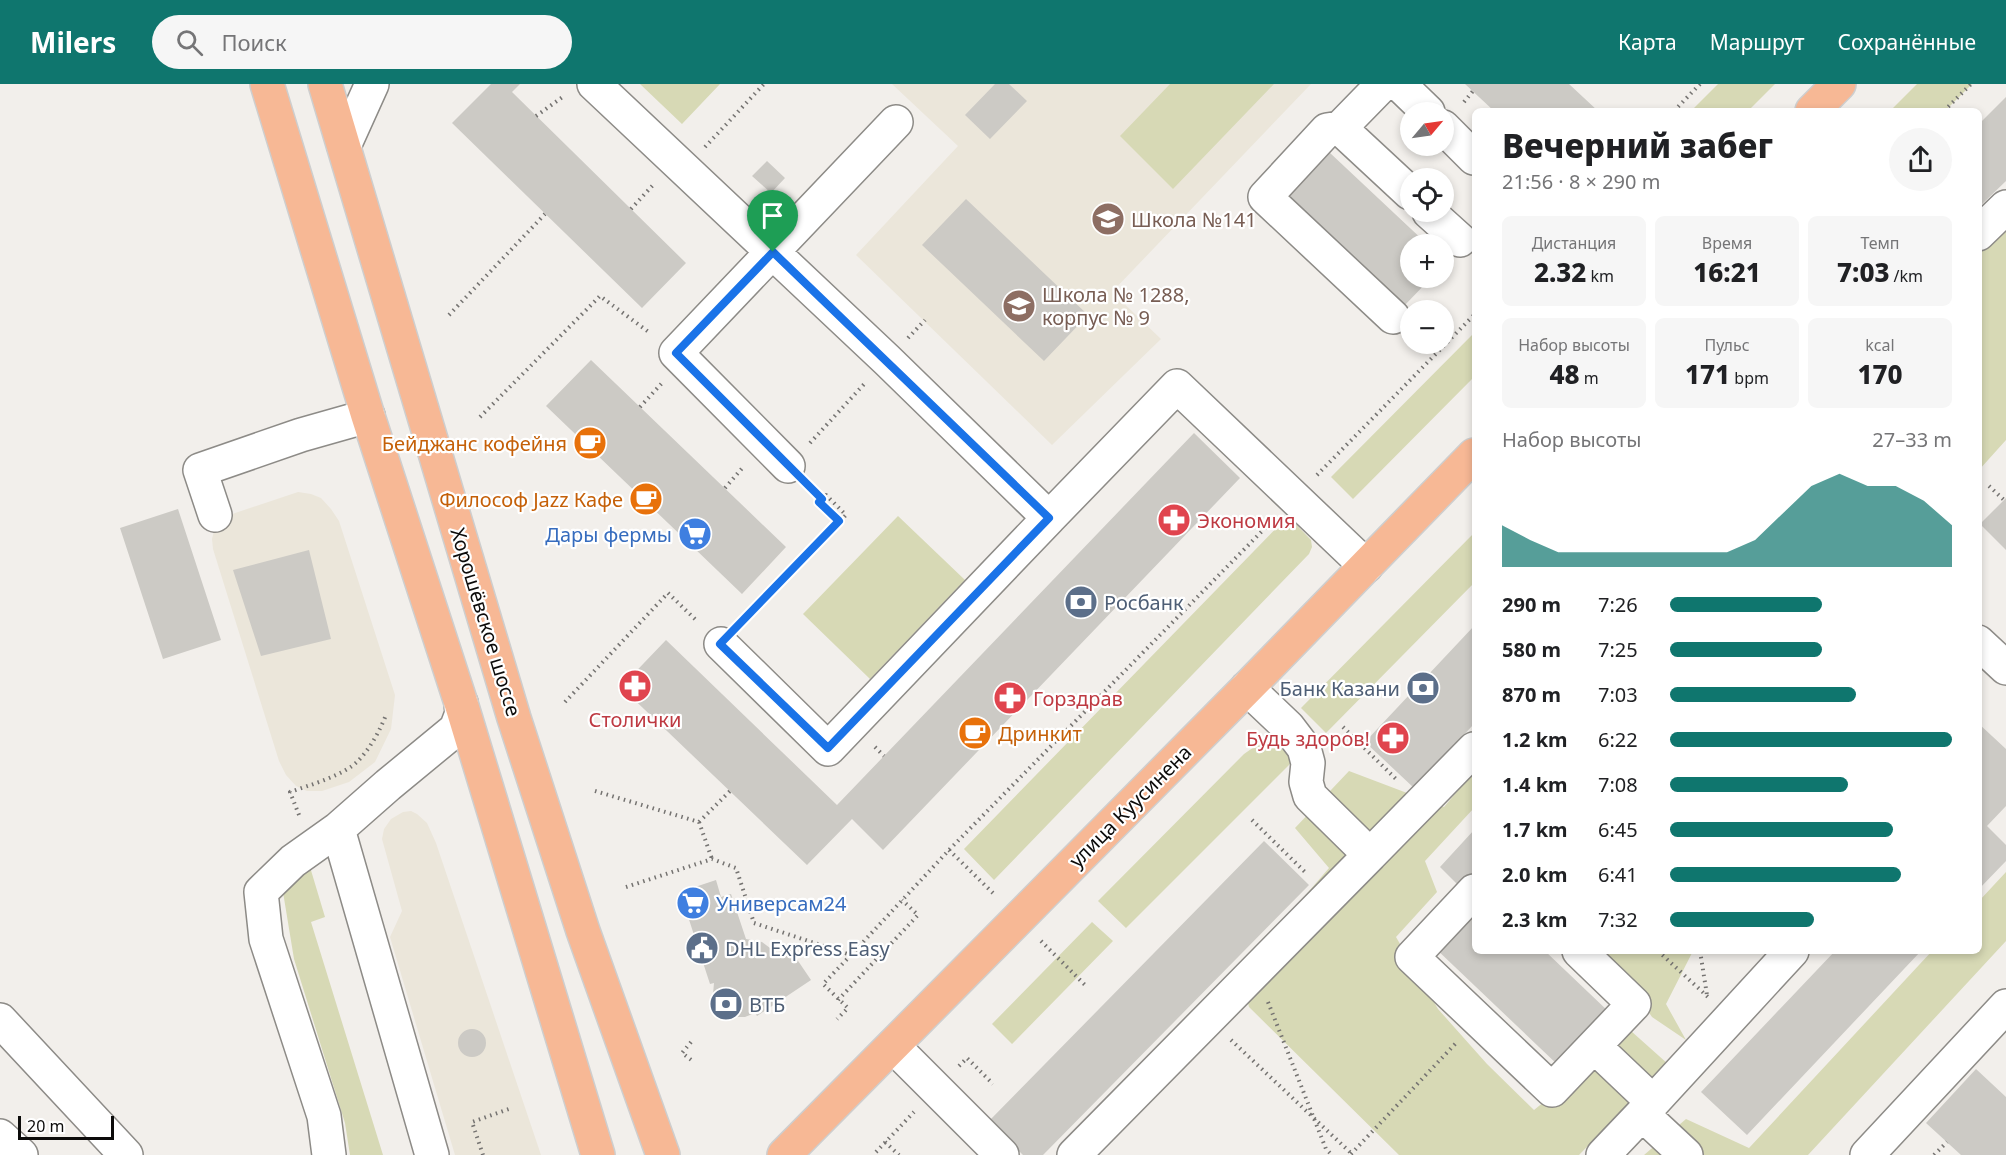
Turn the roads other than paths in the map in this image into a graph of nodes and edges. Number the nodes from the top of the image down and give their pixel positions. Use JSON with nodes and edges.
{"nodes":[{"id":1,"x":267,"y":84,"type":"edge"},
{"id":2,"x":324,"y":84,"type":"edge"},
{"id":3,"x":372,"y":84,"type":"edge"},
{"id":4,"x":1383,"y":84,"type":"edge"},
{"id":5,"x":1399,"y":84,"type":"edge"},
{"id":6,"x":1839,"y":84,"type":"edge"},
{"id":7,"x":584,"y":87,"type":"edge"},
{"id":8,"x":1418,"y":102,"type":"edge"},
{"id":9,"x":1815,"y":108,"type":"edge"},
{"id":10,"x":896,"y":122,"type":"dead end"},
{"id":11,"x":1340,"y":128,"type":"junction"},
{"id":12,"x":1454,"y":139,"type":"edge"},
{"id":13,"x":344,"y":146,"type":"junction"},
{"id":14,"x":1472,"y":156,"type":"edge"},
{"id":15,"x":1400,"y":184,"type":"edge"},
{"id":16,"x":2006,"y":207,"type":"edge"},
{"id":17,"x":1440,"y":222,"type":"edge"},
{"id":18,"x":1982,"y":230,"type":"edge"},
{"id":19,"x":1460,"y":240,"type":"dead end"},
{"id":20,"x":773,"y":252,"type":"junction"},
{"id":21,"x":1393,"y":317,"type":"dead end"},
{"id":22,"x":368,"y":416,"type":"junction"},
{"id":23,"x":1472,"y":457,"type":"edge"},
{"id":24,"x":789,"y":466,"type":"road end"},
{"id":25,"x":215,"y":515,"type":"dead end"},
{"id":26,"x":1049,"y":518,"type":"junction"},
{"id":27,"x":1366,"y":566,"type":"junction"},
{"id":28,"x":720,"y":644,"type":"road end"},
{"id":29,"x":1247,"y":688,"type":"junction"},
{"id":30,"x":461,"y":703,"type":"junction"},
{"id":31,"x":1472,"y":751,"type":"edge"},
{"id":32,"x":338,"y":829,"type":"junction"},
{"id":33,"x":1370,"y":855,"type":"junction"},
{"id":34,"x":1472,"y":893,"type":"edge"},
{"id":35,"x":1582,"y":954,"type":"edge"},
{"id":36,"x":1788,"y":954,"type":"edge"},
{"id":37,"x":2004,"y":1012,"type":"edge"},
{"id":38,"x":0,"y":1020,"type":"edge"},
{"id":39,"x":893,"y":1046,"type":"junction"},
{"id":40,"x":1594,"y":1046,"type":"junction"},
{"id":41,"x":1647,"y":1108,"type":"junction"},
{"id":42,"x":647,"y":1109,"type":"junction"},
{"id":43,"x":0,"y":1136,"type":"edge"},
{"id":44,"x":21,"y":1155,"type":"edge"},
{"id":45,"x":126,"y":1155,"type":"edge"},
{"id":46,"x":329,"y":1155,"type":"edge"},
{"id":47,"x":432,"y":1155,"type":"edge"},
{"id":48,"x":598,"y":1155,"type":"edge"},
{"id":49,"x":650,"y":1155,"type":"edge"},
{"id":50,"x":663,"y":1155,"type":"edge"},
{"id":51,"x":784,"y":1155,"type":"edge"},
{"id":52,"x":1002,"y":1155,"type":"edge"},
{"id":53,"x":1074,"y":1155,"type":"edge"},
{"id":54,"x":1603,"y":1155,"type":"edge"},
{"id":55,"x":1686,"y":1155,"type":"edge"},
{"id":56,"x":1867,"y":1155,"type":"edge"}],
"edges":[{"from":1,"to":22,"type":"main road"},
{"from":2,"to":13,"type":"main road","name":"Хорошёвское шоссе"},
{"from":3,"to":13,"type":"street"},
{"from":4,"to":11,"type":"street"},
{"from":5,"to":8,"type":"street"},
{"from":6,"to":9,"type":"main road"},
{"from":7,"to":20,"type":"street"},
{"from":10,"to":20,"type":"street"},
{"from":11,"to":15,"type":"street"},
{"from":11,"to":21,"type":"street"},
{"from":12,"to":14,"type":"street"},
{"from":13,"to":42,"type":"main road","name":"Хорошёвское шоссе"},
{"from":16,"to":18,"type":"street"},
{"from":17,"to":19,"type":"street"},
{"from":20,"to":24,"type":"street"},
{"from":20,"to":26,"type":"street"},
{"from":22,"to":25,"type":"street"},
{"from":22,"to":30,"type":"main road"},
{"from":23,"to":27,"type":"main road","name":"улица Куусинена"},
{"from":26,"to":27,"type":"street"},
{"from":26,"to":28,"type":"street"},
{"from":27,"to":29,"type":"main road","name":"улица Куусинена"},
{"from":29,"to":33,"type":"street"},
{"from":29,"to":39,"type":"main road","name":"улица Куусинена"},
{"from":30,"to":32,"type":"street"},
{"from":30,"to":48,"type":"main road"},
{"from":31,"to":33,"type":"street"},
{"from":32,"to":46,"type":"street"},
{"from":32,"to":47,"type":"street"},
{"from":33,"to":53,"type":"street"},
{"from":34,"to":40,"type":"street"},
{"from":35,"to":40,"type":"street"},
{"from":36,"to":41,"type":"street"},
{"from":37,"to":56,"type":"street"},
{"from":38,"to":45,"type":"street"},
{"from":39,"to":51,"type":"main road","name":"улица Куусинена"},
{"from":39,"to":52,"type":"street"},
{"from":40,"to":41,"type":"street"},
{"from":41,"to":54,"type":"street"},
{"from":41,"to":55,"type":"street"},
{"from":42,"to":49,"type":"street"},
{"from":42,"to":50,"type":"main road","name":"Хорошёвское шоссе"},
{"from":43,"to":44,"type":"street"}]}
